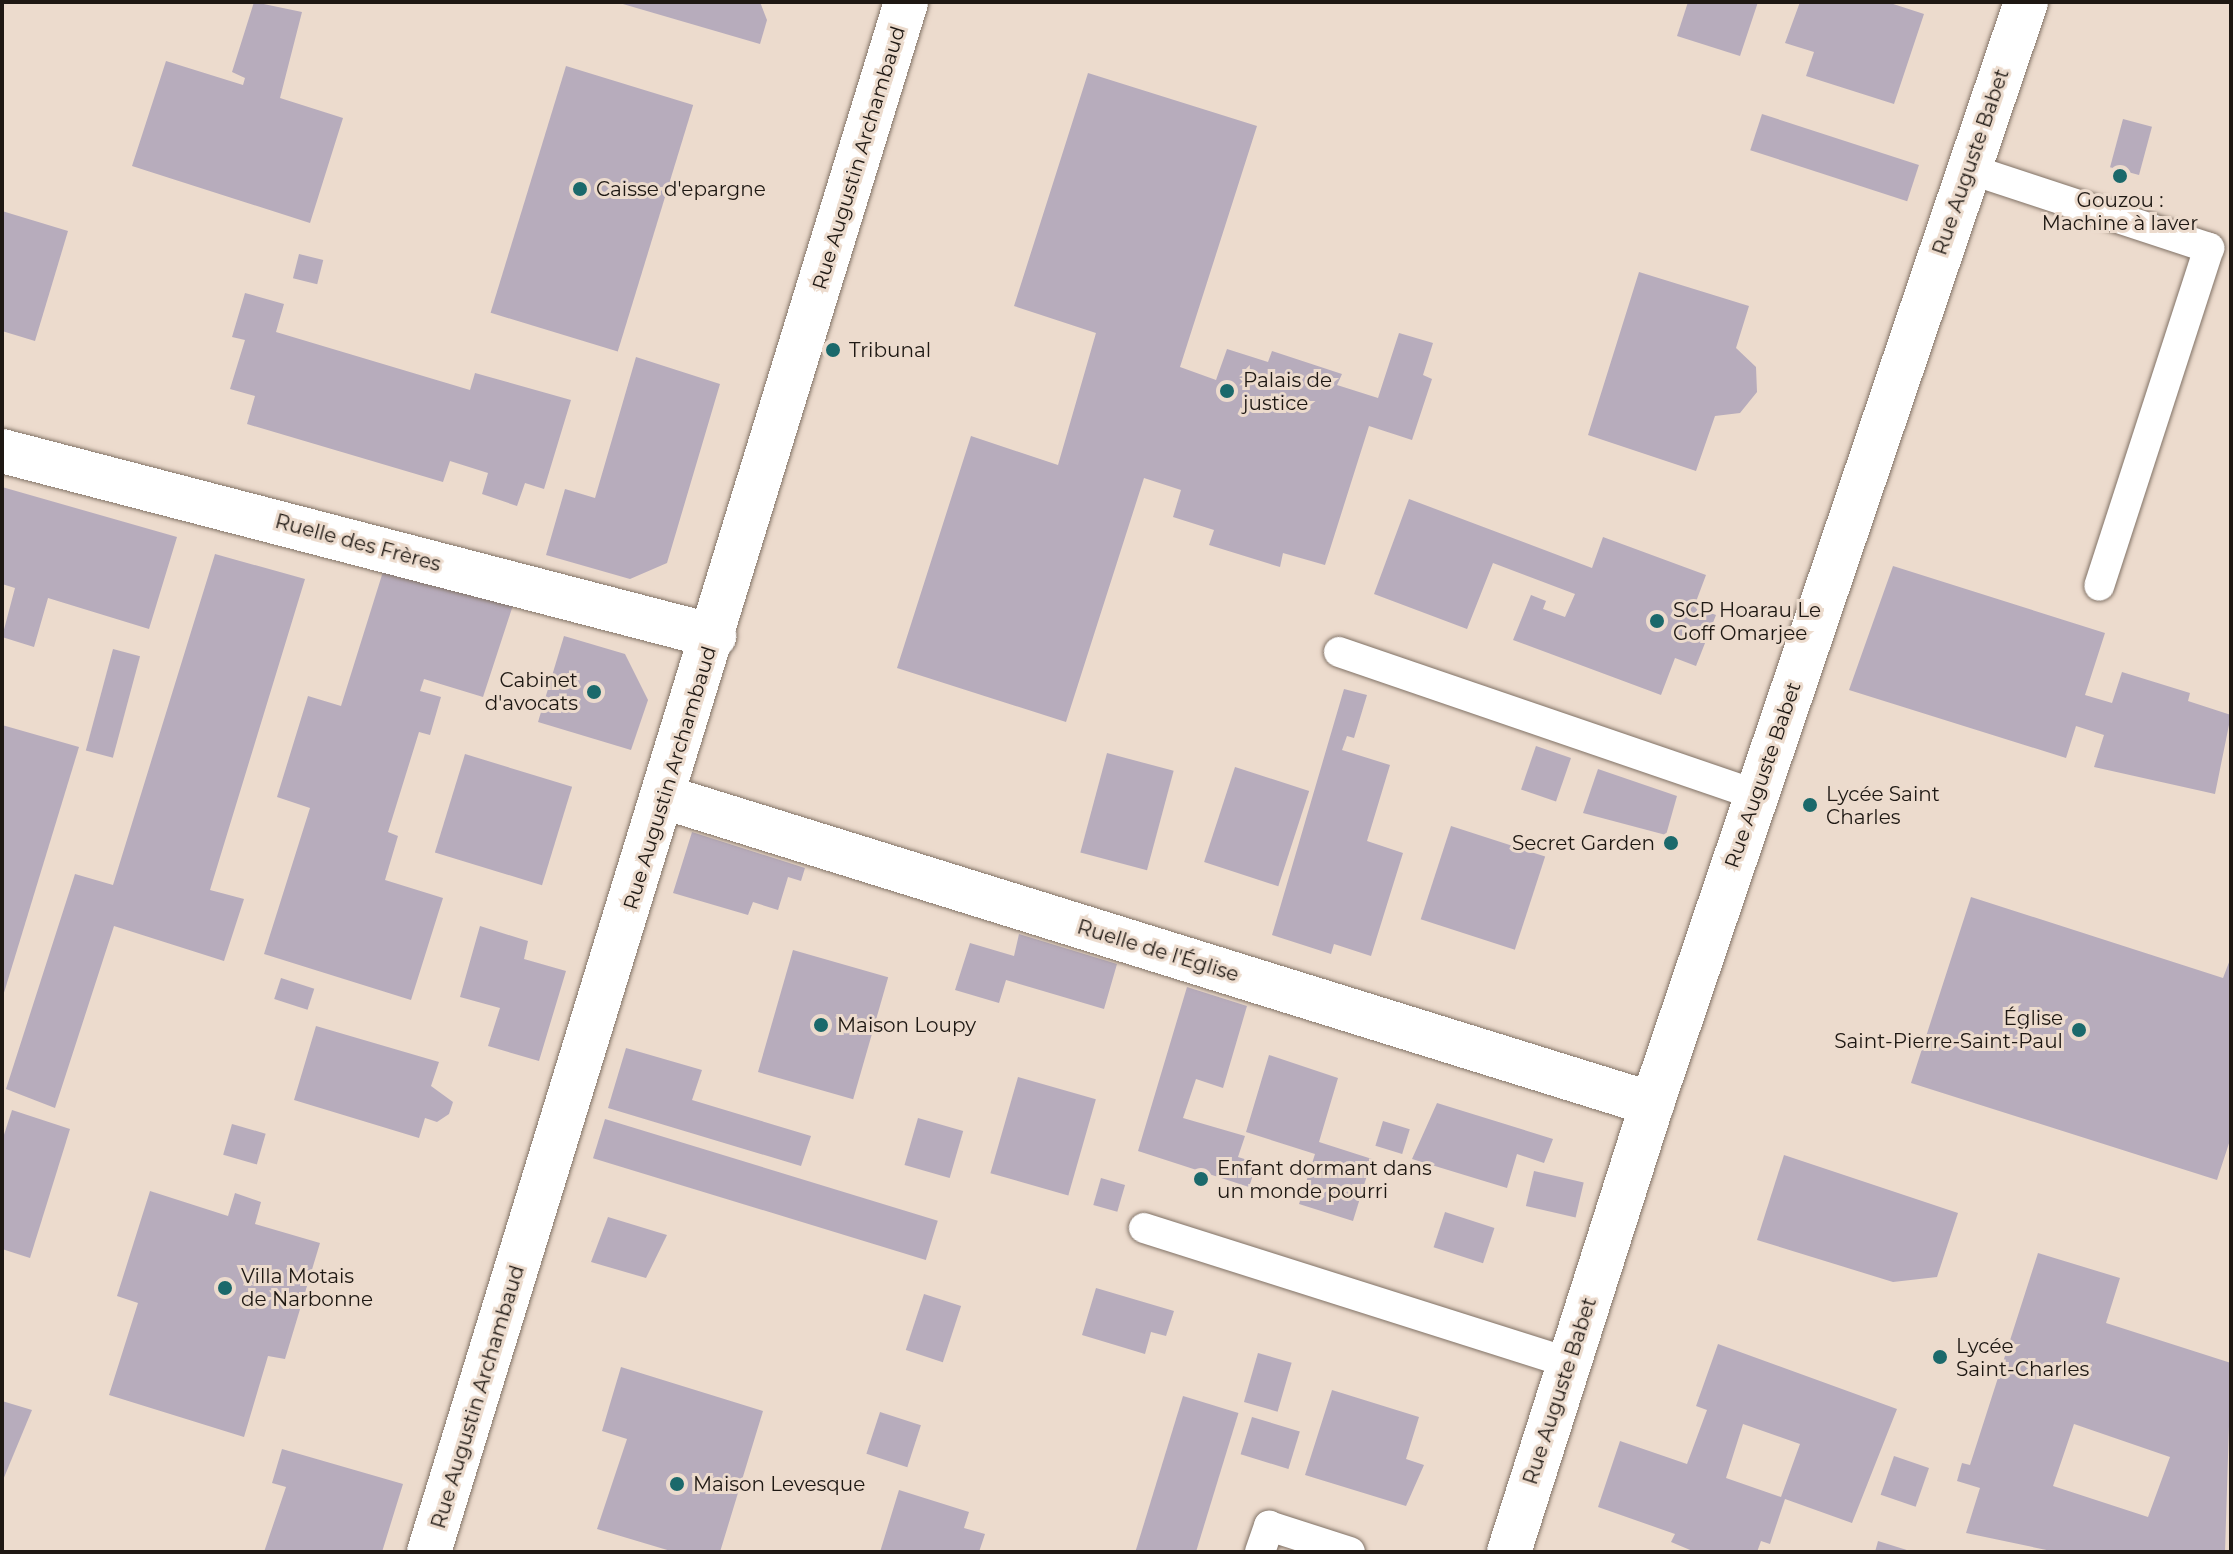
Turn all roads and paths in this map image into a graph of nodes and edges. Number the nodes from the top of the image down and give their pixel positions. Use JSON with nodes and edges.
{"nodes":[{"id":1,"x":906,"y":2,"type":"edge"},
{"id":2,"x":2026,"y":2,"type":"edge"},
{"id":3,"x":1969,"y":169,"type":"junction"},
{"id":4,"x":2,"y":451,"type":"edge"},
{"id":5,"x":2099,"y":586,"type":"dead end"},
{"id":6,"x":714,"y":636,"type":"junction"},
{"id":7,"x":1339,"y":652,"type":"dead end"},
{"id":8,"x":1756,"y":795,"type":"junction"},
{"id":9,"x":664,"y":797,"type":"junction"},
{"id":10,"x":1652,"y":1104,"type":"junction"},
{"id":11,"x":1144,"y":1228,"type":"dead end"},
{"id":12,"x":1569,"y":1363,"type":"junction"},
{"id":13,"x":429,"y":1552,"type":"edge"},
{"id":14,"x":1260,"y":1552,"type":"edge"},
{"id":15,"x":1350,"y":1552,"type":"edge"},
{"id":16,"x":1509,"y":1552,"type":"edge"}],
"edges":[{"from":1,"to":6,"type":"street","name":"Rue Augustin Archambaud"},
{"from":2,"to":3,"type":"street","name":"Rue Auguste Babet"},
{"from":3,"to":5,"type":"lane"},
{"from":3,"to":8,"type":"street","name":"Rue Auguste Babet"},
{"from":4,"to":6,"type":"street","name":"Ruelle des Frères"},
{"from":6,"to":9,"type":"street","name":"Rue Augustin Archambaud"},
{"from":7,"to":8,"type":"lane"},
{"from":8,"to":10,"type":"street","name":"Rue Auguste Babet"},
{"from":9,"to":10,"type":"street","name":"Ruelle de l'Église"},
{"from":9,"to":13,"type":"street","name":"Rue Augustin Archambaud"},
{"from":10,"to":12,"type":"street","name":"Rue Auguste Babet"},
{"from":11,"to":12,"type":"lane"},
{"from":12,"to":16,"type":"street","name":"Rue Auguste Babet"},
{"from":14,"to":15,"type":"lane"}]}
